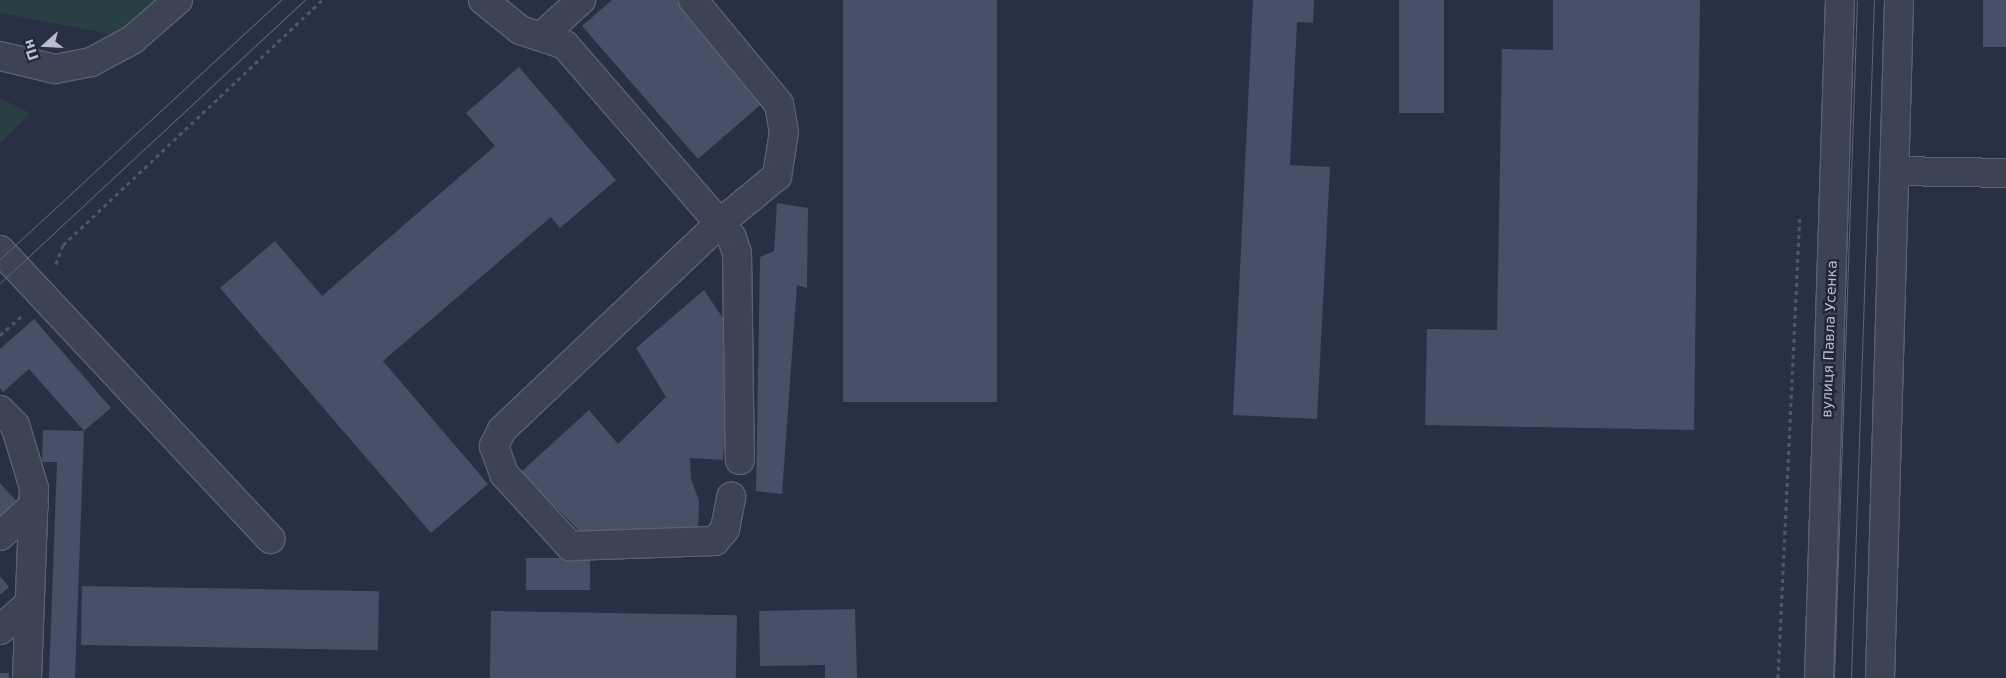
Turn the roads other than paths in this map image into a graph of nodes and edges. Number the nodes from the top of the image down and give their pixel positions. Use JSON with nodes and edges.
{"nodes":[{"id":1,"x":178,"y":0,"type":"edge"},
{"id":2,"x":483,"y":0,"type":"edge"},
{"id":3,"x":581,"y":0,"type":"edge"},
{"id":4,"x":693,"y":0,"type":"edge"},
{"id":5,"x":1840,"y":0,"type":"edge"},
{"id":6,"x":1899,"y":0,"type":"edge"},
{"id":7,"x":543,"y":35,"type":"junction"},
{"id":8,"x":0,"y":56,"type":"edge"},
{"id":9,"x":1895,"y":171,"type":"junction"},
{"id":10,"x":2006,"y":173,"type":"edge"},
{"id":11,"x":720,"y":223,"type":"junction"},
{"id":12,"x":0,"y":250,"type":"edge"},
{"id":13,"x":2,"y":417,"type":"edge"},
{"id":14,"x":740,"y":460,"type":"dead end"},
{"id":15,"x":731,"y":497,"type":"dead end"},
{"id":16,"x":34,"y":505,"type":"junction"},
{"id":17,"x":0,"y":536,"type":"edge"},
{"id":18,"x":270,"y":539,"type":"dead end"},
{"id":19,"x":30,"y":603,"type":"junction"},
{"id":20,"x":0,"y":630,"type":"edge"},
{"id":21,"x":27,"y":678,"type":"edge"},
{"id":22,"x":1819,"y":678,"type":"edge"},
{"id":23,"x":1880,"y":678,"type":"edge"}],
"edges":[{"from":1,"to":8,"type":"street"},
{"from":2,"to":7,"type":"street"},
{"from":3,"to":7,"type":"street"},
{"from":4,"to":11,"type":"street"},
{"from":5,"to":22,"type":"street","name":"вулиця Павла Усенка"},
{"from":6,"to":9,"type":"street"},
{"from":7,"to":11,"type":"street"},
{"from":9,"to":10,"type":"street"},
{"from":9,"to":23,"type":"street"},
{"from":11,"to":14,"type":"street"},
{"from":11,"to":15,"type":"street"},
{"from":12,"to":18,"type":"street"},
{"from":13,"to":16,"type":"street"},
{"from":16,"to":17,"type":"street"},
{"from":16,"to":19,"type":"street"},
{"from":19,"to":20,"type":"street"},
{"from":19,"to":21,"type":"street"}]}
